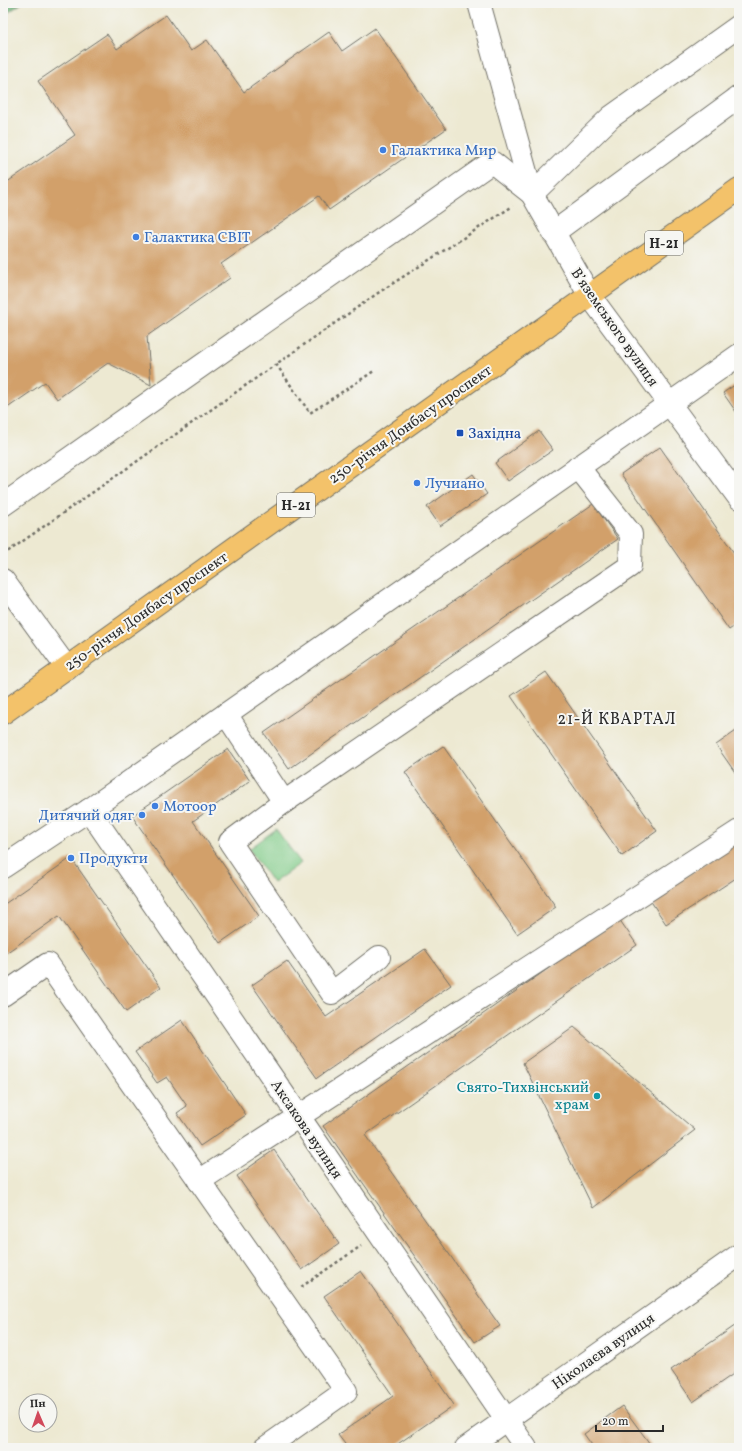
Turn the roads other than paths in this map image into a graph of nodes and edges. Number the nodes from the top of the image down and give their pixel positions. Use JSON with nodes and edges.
{"nodes":[{"id":1,"x":479,"y":3,"type":"edge"},
{"id":2,"x":739,"y":26,"type":"edge"},
{"id":3,"x":739,"y":97,"type":"edge"},
{"id":4,"x":739,"y":189,"type":"edge"},
{"id":5,"x":532,"y":194,"type":"junction"},
{"id":6,"x":553,"y":233,"type":"junction"},
{"id":7,"x":590,"y":296,"type":"junction"},
{"id":8,"x":739,"y":355,"type":"edge"},
{"id":9,"x":669,"y":403,"type":"junction"},
{"id":10,"x":578,"y":468,"type":"junction"},
{"id":11,"x":739,"y":498,"type":"edge"},
{"id":12,"x":3,"y":504,"type":"edge"},
{"id":13,"x":3,"y":580,"type":"edge"},
{"id":14,"x":67,"y":668,"type":"junction"},
{"id":15,"x":3,"y":713,"type":"edge"},
{"id":16,"x":226,"y":714,"type":"junction"},
{"id":17,"x":284,"y":802,"type":"junction"},
{"id":18,"x":89,"y":810,"type":"junction"},
{"id":19,"x":739,"y":831,"type":"edge"},
{"id":20,"x":3,"y":867,"type":"edge"},
{"id":21,"x":379,"y":957,"type":"dead end"},
{"id":22,"x":3,"y":995,"type":"edge"},
{"id":23,"x":299,"y":1117,"type":"junction"},
{"id":24,"x":199,"y":1181,"type":"junction"},
{"id":25,"x":739,"y":1255,"type":"edge"},
{"id":26,"x":506,"y":1420,"type":"junction"},
{"id":27,"x":265,"y":1448,"type":"edge"},
{"id":28,"x":466,"y":1448,"type":"edge"},
{"id":29,"x":526,"y":1448,"type":"edge"}],
"edges":[{"from":1,"to":5,"type":"street","name":"В’яземського вулиця"},
{"from":2,"to":5,"type":"street"},
{"from":3,"to":6,"type":"street"},
{"from":4,"to":7,"type":"main road","name":"250-річчя Донбасу проспект","number":"Н-21"},
{"from":5,"to":6,"type":"street","name":"В’яземського вулиця"},
{"from":5,"to":12,"type":"street"},
{"from":6,"to":7,"type":"street","name":"В’яземського вулиця"},
{"from":7,"to":9,"type":"street","name":"В’яземського вулиця"},
{"from":7,"to":14,"type":"main road","name":"250-річчя Донбасу проспект","number":"Н-21"},
{"from":8,"to":9,"type":"street"},
{"from":9,"to":10,"type":"street"},
{"from":9,"to":11,"type":"street","name":"В’яземського вулиця"},
{"from":10,"to":16,"type":"street"},
{"from":10,"to":17,"type":"street"},
{"from":13,"to":14,"type":"street"},
{"from":14,"to":15,"type":"main road","name":"250-річчя Донбасу проспект","number":"Н-21"},
{"from":16,"to":17,"type":"street"},
{"from":16,"to":18,"type":"street"},
{"from":17,"to":21,"type":"street"},
{"from":18,"to":20,"type":"street"},
{"from":18,"to":23,"type":"street","name":"Аксакова вулиця"},
{"from":19,"to":23,"type":"street"},
{"from":22,"to":24,"type":"street"},
{"from":23,"to":24,"type":"street"},
{"from":23,"to":26,"type":"street","name":"Аксакова вулиця"},
{"from":24,"to":27,"type":"street"},
{"from":25,"to":26,"type":"street","name":"Ніколаєва вулиця"},
{"from":26,"to":28,"type":"street","name":"Ніколаєва вулиця"},
{"from":26,"to":29,"type":"street","name":"Аксакова вулиця"}]}
